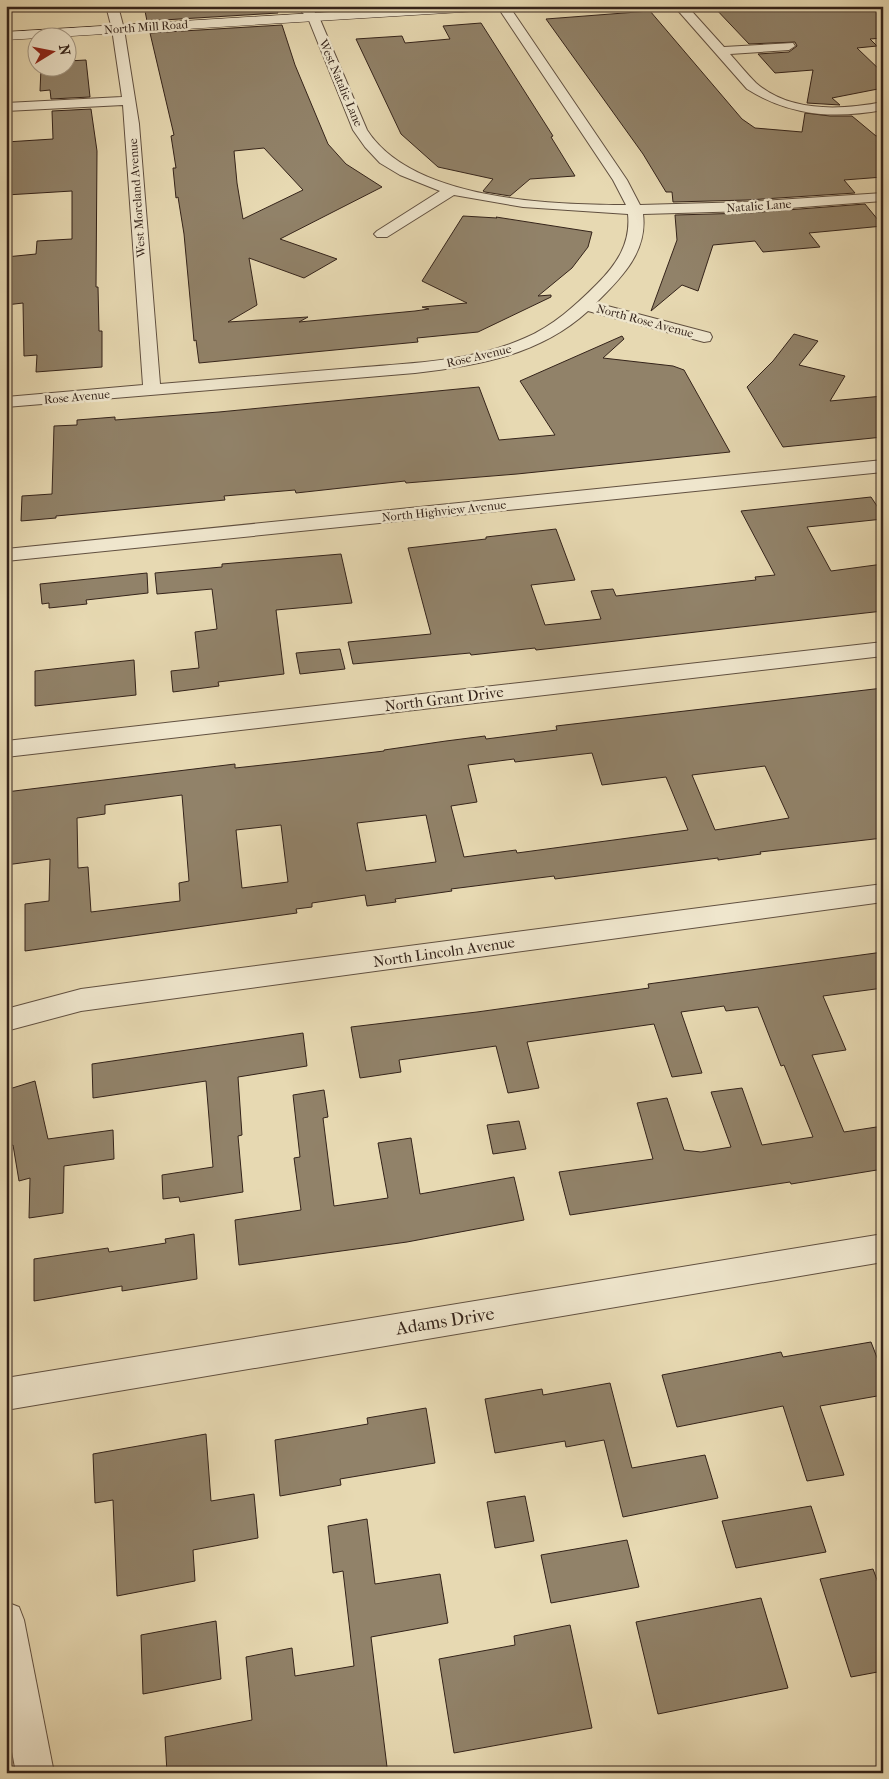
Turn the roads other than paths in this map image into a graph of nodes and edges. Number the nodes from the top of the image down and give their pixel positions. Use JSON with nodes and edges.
{"nodes":[{"id":1,"x":112,"y":6,"type":"edge"},
{"id":2,"x":302,"y":6,"type":"edge"},
{"id":3,"x":495,"y":6,"type":"edge"},
{"id":4,"x":503,"y":6,"type":"edge"},
{"id":5,"x":680,"y":6,"type":"edge"},
{"id":6,"x":315,"y":12,"type":"edge"},
{"id":7,"x":118,"y":29,"type":"junction"},
{"id":8,"x":6,"y":36,"type":"edge"},
{"id":9,"x":788,"y":46,"type":"dead end"},
{"id":10,"x":720,"y":51,"type":"junction"},
{"id":11,"x":128,"y":101,"type":"junction"},
{"id":12,"x":883,"y":106,"type":"edge"},
{"id":13,"x":6,"y":107,"type":"edge"},
{"id":14,"x":450,"y":191,"type":"junction"},
{"id":15,"x":883,"y":197,"type":"edge"},
{"id":16,"x":635,"y":212,"type":"junction"},
{"id":17,"x":382,"y":234,"type":"dead end"},
{"id":18,"x":586,"y":305,"type":"junction"},
{"id":19,"x":704,"y":337,"type":"dead end"},
{"id":20,"x":152,"y":390,"type":"junction"},
{"id":21,"x":6,"y":402,"type":"edge"},
{"id":22,"x":883,"y":466,"type":"edge"},
{"id":23,"x":6,"y":555,"type":"edge"},
{"id":24,"x":883,"y":649,"type":"edge"},
{"id":25,"x":6,"y":749,"type":"edge"},
{"id":26,"x":883,"y":893,"type":"edge"},
{"id":27,"x":6,"y":1020,"type":"edge"},
{"id":28,"x":883,"y":1248,"type":"edge"},
{"id":29,"x":6,"y":1394,"type":"edge"},
{"id":30,"x":6,"y":1620,"type":"edge"},
{"id":31,"x":34,"y":1773,"type":"edge"}],
"edges":[{"from":1,"to":7,"type":"street","name":"West Moreland Avenue"},
{"from":2,"to":6,"type":"street","name":"West Natalie Lane"},
{"from":3,"to":6,"type":"street","name":"North Mill Road"},
{"from":4,"to":16,"type":"street","name":"Rose Avenue"},
{"from":5,"to":10,"type":"street"},
{"from":6,"to":7,"type":"street","name":"North Mill Road"},
{"from":6,"to":14,"type":"street","name":"West Natalie Lane"},
{"from":7,"to":8,"type":"street","name":"North Mill Road"},
{"from":7,"to":11,"type":"street","name":"West Moreland Avenue"},
{"from":9,"to":10,"type":"street"},
{"from":10,"to":12,"type":"street"},
{"from":11,"to":13,"type":"street"},
{"from":11,"to":20,"type":"street","name":"West Moreland Avenue"},
{"from":14,"to":16,"type":"street","name":"West Natalie Lane"},
{"from":14,"to":17,"type":"street"},
{"from":15,"to":16,"type":"street","name":"Natalie Lane"},
{"from":16,"to":18,"type":"street","name":"Rose Avenue"},
{"from":18,"to":19,"type":"street","name":"North Rose Avenue"},
{"from":18,"to":20,"type":"street","name":"Rose Avenue"},
{"from":20,"to":21,"type":"street","name":"Rose Avenue"},
{"from":22,"to":23,"type":"street","name":"North Highview Avenue"},
{"from":24,"to":25,"type":"street","name":"North Grant Drive"},
{"from":26,"to":27,"type":"street","name":"North Lincoln Avenue"},
{"from":28,"to":29,"type":"street","name":"Adams Drive"},
{"from":30,"to":31,"type":"street"}]}
